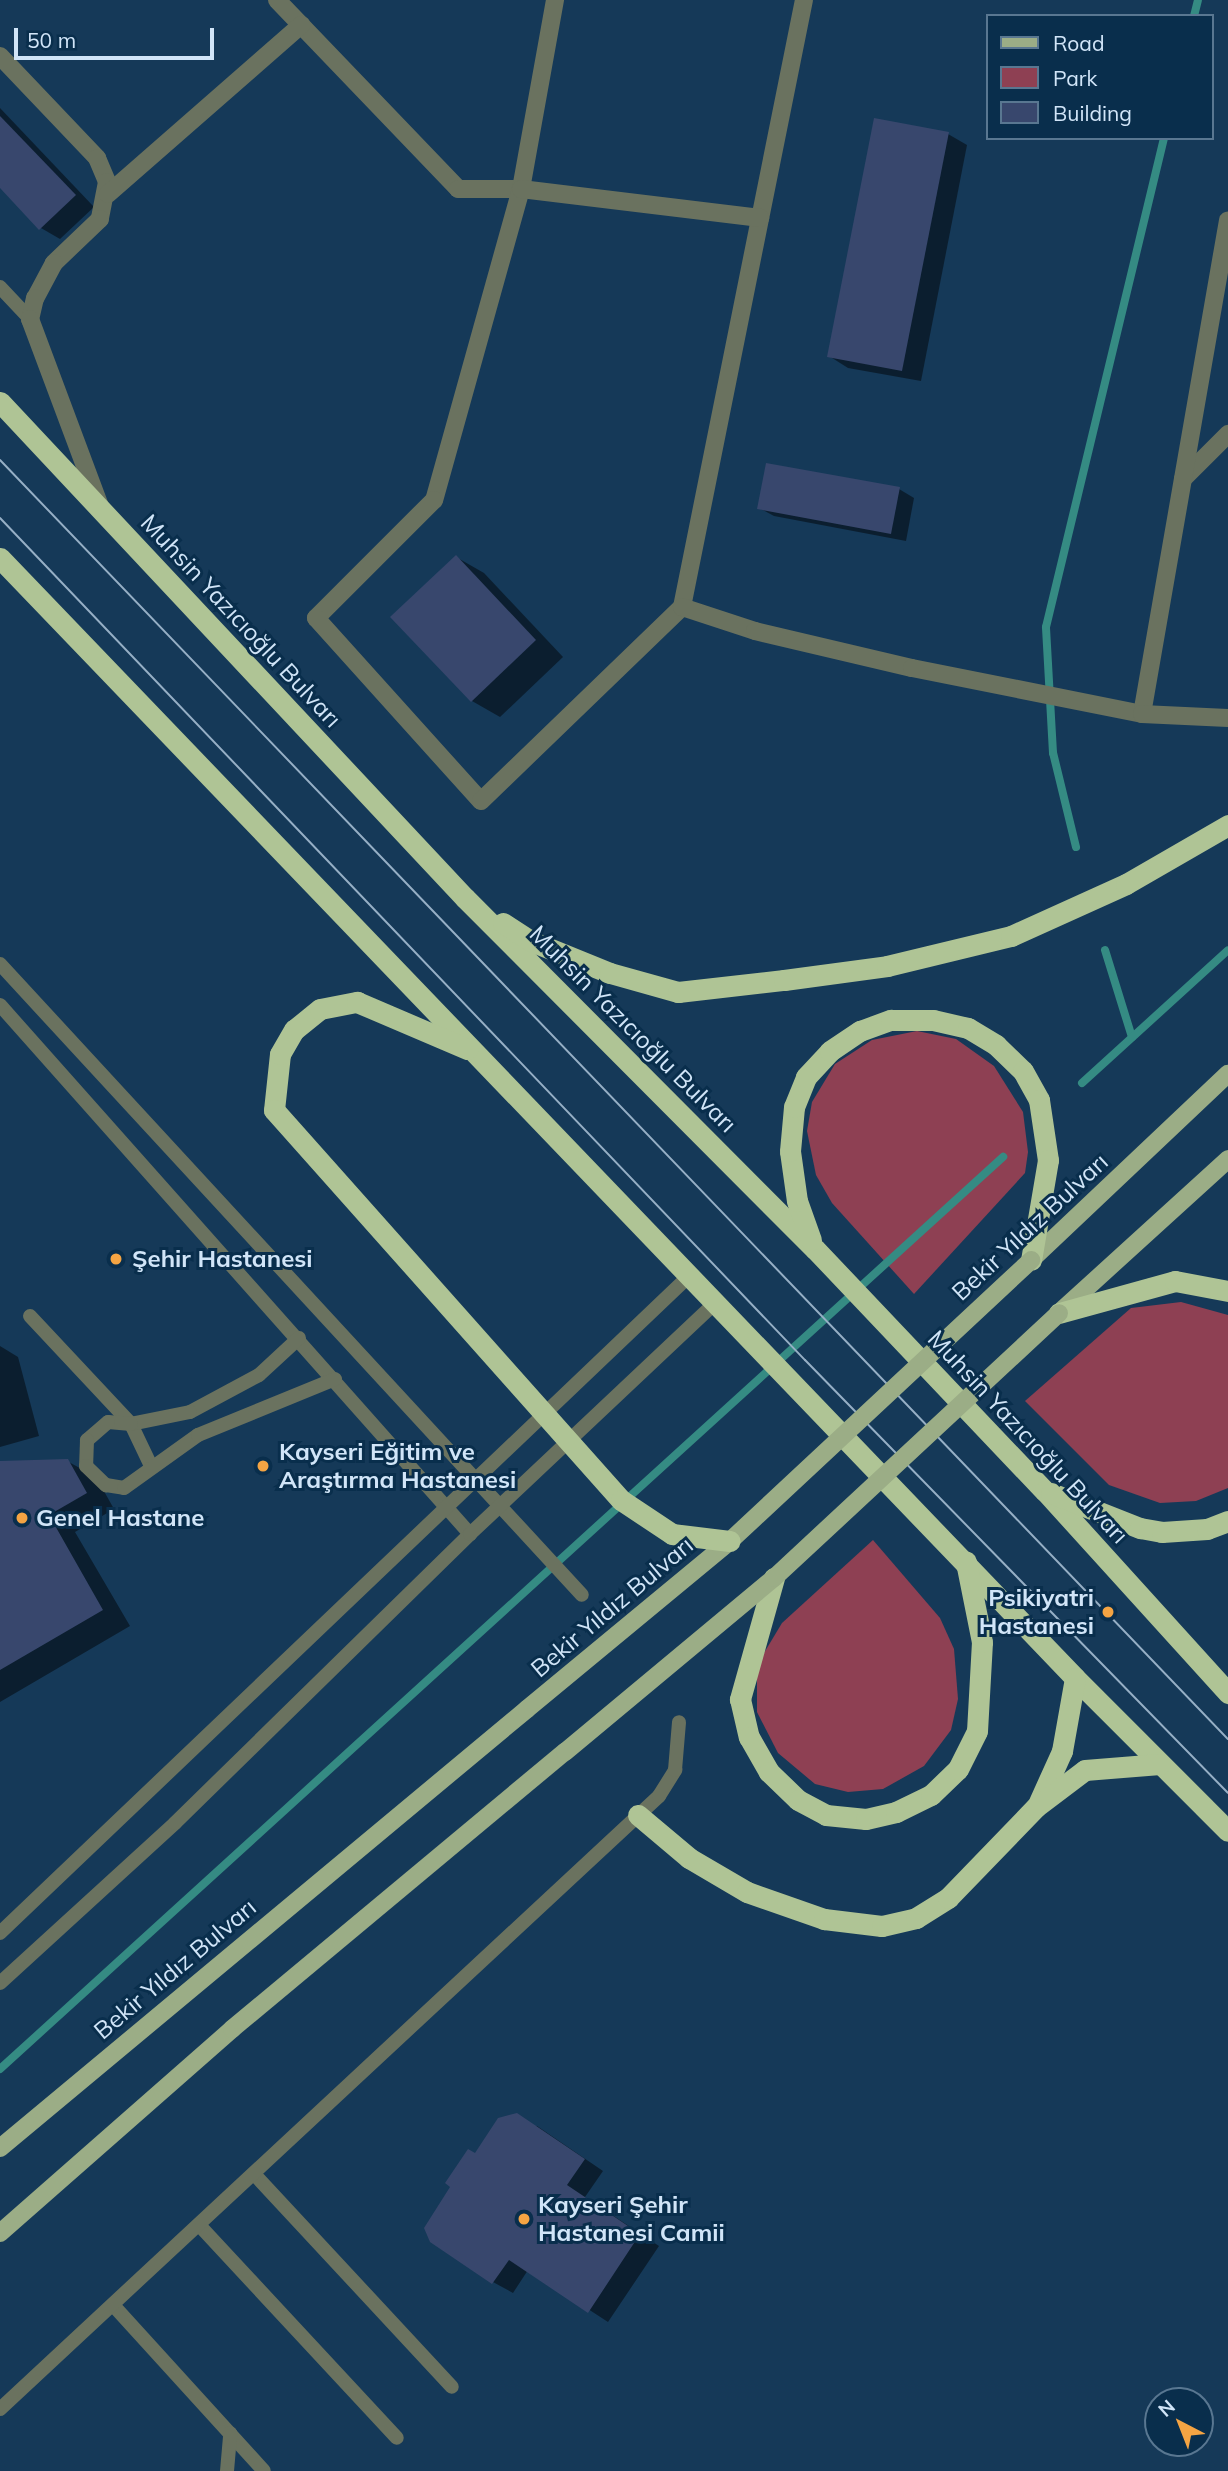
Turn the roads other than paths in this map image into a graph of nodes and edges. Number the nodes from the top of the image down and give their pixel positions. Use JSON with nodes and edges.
{"nodes":[{"id":1,"x":277,"y":0,"type":"edge"},
{"id":2,"x":555,"y":0,"type":"edge"},
{"id":3,"x":804,"y":0,"type":"edge"},
{"id":4,"x":300,"y":25,"type":"junction"},
{"id":5,"x":0,"y":57,"type":"edge"},
{"id":6,"x":521,"y":189,"type":"junction"},
{"id":7,"x":108,"y":194,"type":"junction"},
{"id":8,"x":760,"y":218,"type":"junction"},
{"id":9,"x":1228,"y":220,"type":"edge"},
{"id":10,"x":0,"y":287,"type":"edge"},
{"id":11,"x":30,"y":319,"type":"junction"},
{"id":12,"x":0,"y":402,"type":"edge"},
{"id":13,"x":1228,"y":434,"type":"edge"},
{"id":14,"x":1183,"y":479,"type":"junction"},
{"id":15,"x":103,"y":512,"type":"junction"},
{"id":16,"x":0,"y":558,"type":"edge"},
{"id":17,"x":682,"y":607,"type":"junction"},
{"id":18,"x":1142,"y":714,"type":"junction"},
{"id":19,"x":1228,"y":718,"type":"edge"},
{"id":20,"x":1228,"y":825,"type":"edge"},
{"id":21,"x":465,"y":898,"type":"junction"},
{"id":22,"x":0,"y":964,"type":"edge"},
{"id":23,"x":0,"y":1005,"type":"edge"},
{"id":24,"x":476,"y":1053,"type":"junction"},
{"id":25,"x":1228,"y":1074,"type":"edge"},
{"id":26,"x":1228,"y":1159,"type":"edge"},
{"id":27,"x":815,"y":1249,"type":"junction"},
{"id":28,"x":1031,"y":1260,"type":"junction"},
{"id":29,"x":690,"y":1275,"type":"junction"},
{"id":30,"x":1228,"y":1291,"type":"edge"},
{"id":31,"x":716,"y":1302,"type":"junction"},
{"id":32,"x":1059,"y":1313,"type":"junction"},
{"id":33,"x":30,"y":1316,"type":"dead end"},
{"id":34,"x":299,"y":1339,"type":"junction"},
{"id":35,"x":335,"y":1379,"type":"junction"},
{"id":36,"x":131,"y":1424,"type":"junction"},
{"id":37,"x":151,"y":1466,"type":"junction"},
{"id":38,"x":476,"y":1482,"type":"junction"},
{"id":39,"x":1045,"y":1491,"type":"junction"},
{"id":40,"x":499,"y":1507,"type":"junction"},
{"id":41,"x":447,"y":1508,"type":"junction"},
{"id":42,"x":1228,"y":1521,"type":"edge"},
{"id":43,"x":470,"y":1534,"type":"junction"},
{"id":44,"x":730,"y":1541,"type":"junction"},
{"id":45,"x":965,"y":1560,"type":"junction"},
{"id":46,"x":774,"y":1578,"type":"junction"},
{"id":47,"x":582,"y":1595,"type":"dead end"},
{"id":48,"x":1075,"y":1678,"type":"junction"},
{"id":49,"x":1228,"y":1693,"type":"edge"},
{"id":50,"x":679,"y":1721,"type":"dead end"},
{"id":51,"x":1160,"y":1764,"type":"junction"},
{"id":52,"x":1036,"y":1807,"type":"junction"},
{"id":53,"x":638,"y":1815,"type":"junction"},
{"id":54,"x":1228,"y":1831,"type":"edge"},
{"id":55,"x":0,"y":1933,"type":"edge"},
{"id":56,"x":0,"y":1983,"type":"edge"},
{"id":57,"x":0,"y":2148,"type":"edge"},
{"id":58,"x":255,"y":2175,"type":"junction"},
{"id":59,"x":200,"y":2226,"type":"junction"},
{"id":60,"x":0,"y":2233,"type":"edge"},
{"id":61,"x":113,"y":2305,"type":"junction"},
{"id":62,"x":452,"y":2387,"type":"dead end"},
{"id":63,"x":0,"y":2409,"type":"edge"},
{"id":64,"x":230,"y":2433,"type":"junction"},
{"id":65,"x":397,"y":2438,"type":"dead end"},
{"id":66,"x":227,"y":2471,"type":"edge"},
{"id":67,"x":264,"y":2471,"type":"edge"}],
"edges":[{"from":1,"to":4,"type":"street"},
{"from":2,"to":6,"type":"street"},
{"from":3,"to":8,"type":"street"},
{"from":4,"to":6,"type":"street"},
{"from":4,"to":7,"type":"street"},
{"from":5,"to":7,"type":"street"},
{"from":6,"to":8,"type":"street"},
{"from":6,"to":17,"type":"street"},
{"from":7,"to":11,"type":"street"},
{"from":8,"to":17,"type":"street"},
{"from":9,"to":14,"type":"street"},
{"from":10,"to":11,"type":"lane"},
{"from":11,"to":15,"type":"street"},
{"from":12,"to":15,"type":"highway","name":"Muhsin Yazıcıoğlu Bulvarı"},
{"from":13,"to":14,"type":"street"},
{"from":14,"to":18,"type":"street"},
{"from":15,"to":21,"type":"highway","name":"Muhsin Yazıcıoğlu Bulvarı"},
{"from":16,"to":24,"type":"highway"},
{"from":17,"to":18,"type":"street"},
{"from":18,"to":19,"type":"street"},
{"from":20,"to":21,"type":"highway"},
{"from":21,"to":27,"type":"highway","name":"Muhsin Yazıcıoğlu Bulvarı"},
{"from":22,"to":38,"type":"lane"},
{"from":23,"to":34,"type":"lane"},
{"from":24,"to":29,"type":"highway"},
{"from":24,"to":44,"type":"highway","bridge":true},
{"from":25,"to":28,"type":"main road","name":"Bekir Yıldız Bulvarı"},
{"from":26,"to":32,"type":"main road"},
{"from":27,"to":28,"type":"highway"},
{"from":27,"to":39,"type":"highway","name":"Muhsin Yazıcıoğlu Bulvarı","bridge":true},
{"from":28,"to":44,"type":"main road","name":"Bekir Yıldız Bulvarı","bridge":true},
{"from":29,"to":31,"type":"highway"},
{"from":29,"to":38,"type":"lane"},
{"from":30,"to":32,"type":"highway"},
{"from":31,"to":40,"type":"lane"},
{"from":31,"to":45,"type":"highway","bridge":true},
{"from":32,"to":46,"type":"main road","bridge":true},
{"from":33,"to":36,"type":"lane"},
{"from":34,"to":35,"type":"lane"},
{"from":34,"to":36,"type":"lane"},
{"from":35,"to":37,"type":"lane"},
{"from":35,"to":41,"type":"lane"},
{"from":36,"to":37,"type":"lane"},
{"from":36,"to":37,"type":"lane"},
{"from":38,"to":40,"type":"lane"},
{"from":38,"to":41,"type":"lane"},
{"from":39,"to":42,"type":"highway"},
{"from":39,"to":49,"type":"highway","name":"Muhsin Yazıcıoğlu Bulvarı"},
{"from":40,"to":43,"type":"lane"},
{"from":40,"to":47,"type":"lane"},
{"from":41,"to":43,"type":"lane"},
{"from":41,"to":55,"type":"lane"},
{"from":43,"to":56,"type":"lane"},
{"from":44,"to":57,"type":"main road","name":"Bekir Yıldız Bulvarı","bridge":true},
{"from":45,"to":46,"type":"highway"},
{"from":45,"to":48,"type":"highway"},
{"from":46,"to":60,"type":"main road","bridge":true},
{"from":48,"to":51,"type":"highway"},
{"from":48,"to":52,"type":"highway"},
{"from":50,"to":53,"type":"lane"},
{"from":51,"to":52,"type":"highway"},
{"from":51,"to":54,"type":"highway"},
{"from":52,"to":53,"type":"highway"},
{"from":53,"to":58,"type":"lane"},
{"from":58,"to":59,"type":"lane"},
{"from":58,"to":62,"type":"lane"},
{"from":59,"to":61,"type":"lane"},
{"from":59,"to":65,"type":"lane"},
{"from":61,"to":63,"type":"lane"},
{"from":61,"to":64,"type":"lane"},
{"from":64,"to":66,"type":"lane"},
{"from":64,"to":67,"type":"lane"}]}
